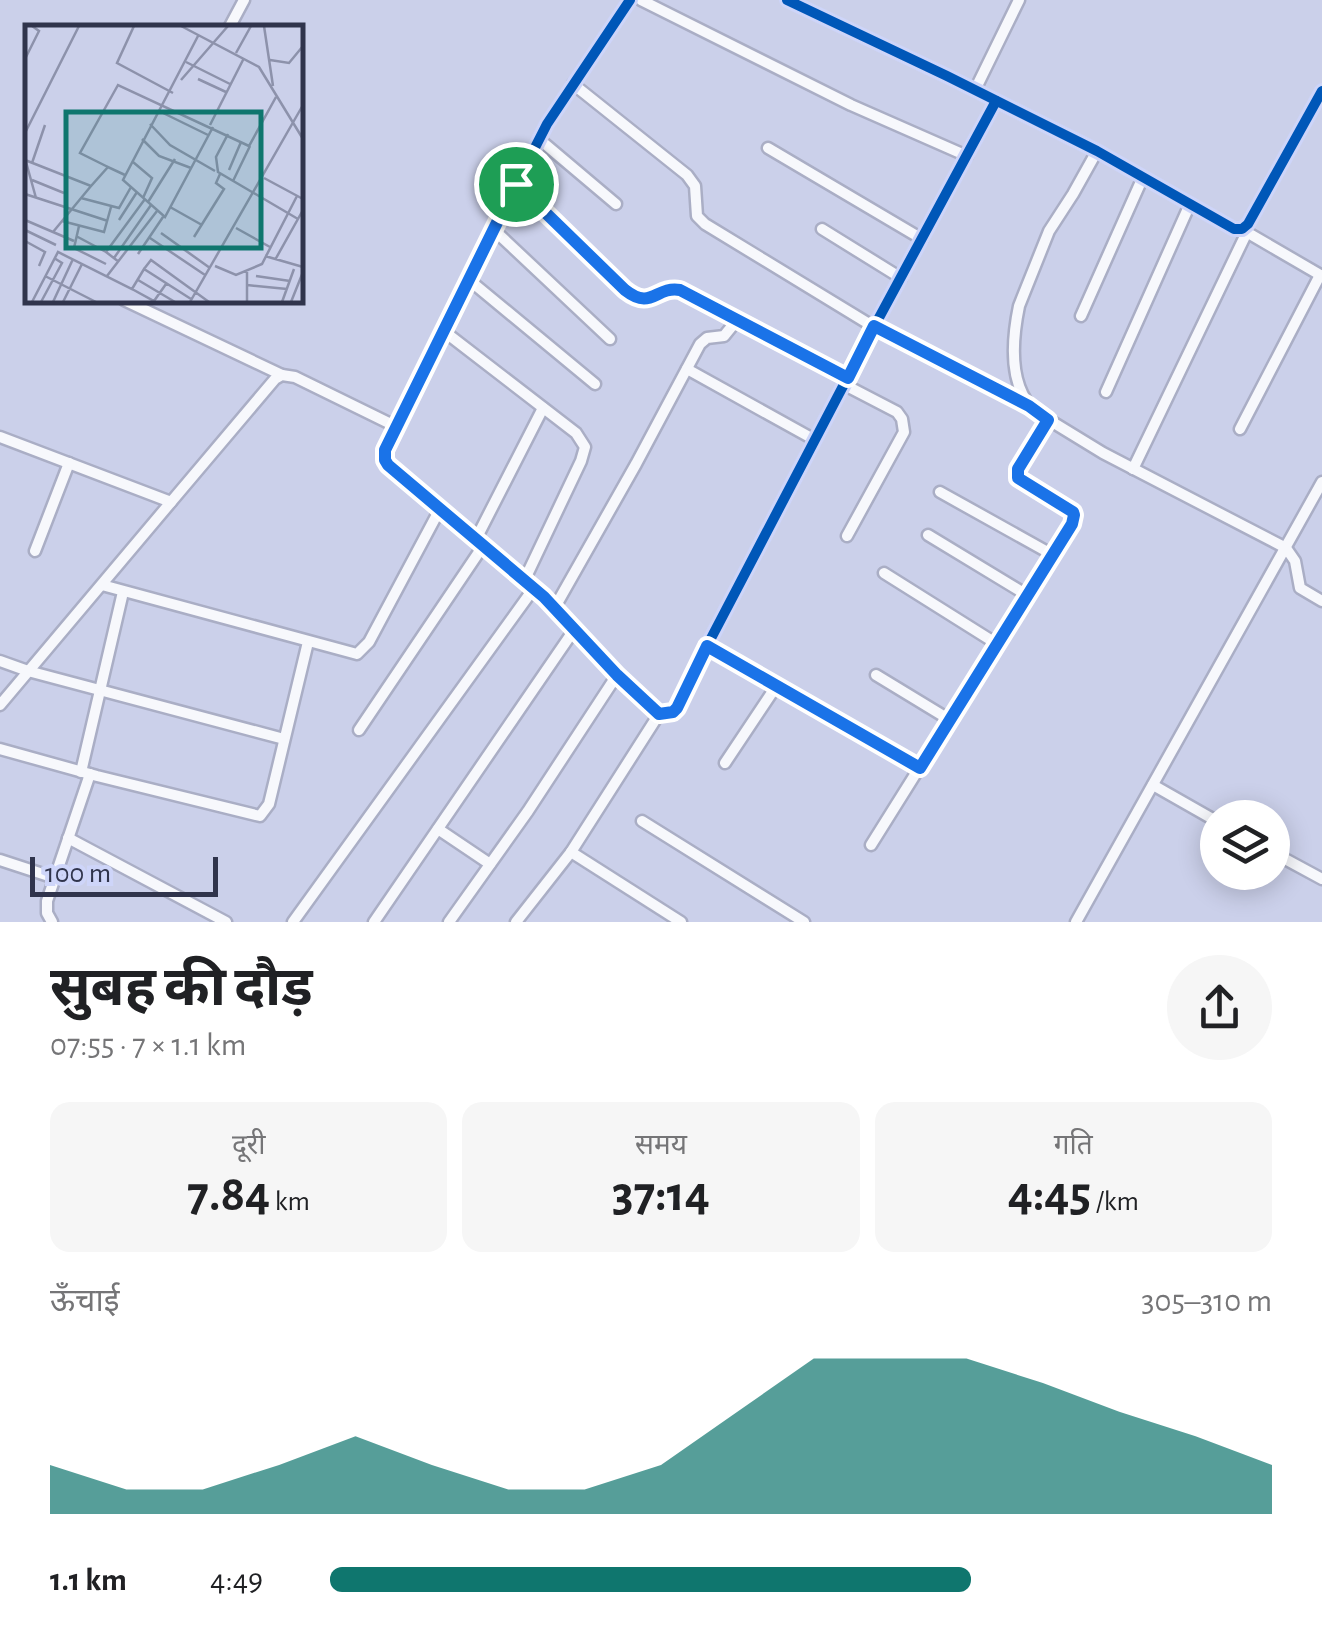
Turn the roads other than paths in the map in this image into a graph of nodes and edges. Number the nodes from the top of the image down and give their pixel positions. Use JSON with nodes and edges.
{"nodes":[{"id":1,"x":244,"y":0,"type":"edge"},
{"id":2,"x":630,"y":0,"type":"edge"},
{"id":3,"x":641,"y":0,"type":"edge"},
{"id":4,"x":786,"y":0,"type":"edge"},
{"id":5,"x":1018,"y":0,"type":"edge"},
{"id":6,"x":231,"y":25,"type":"edge"},
{"id":7,"x":573,"y":84,"type":"junction"},
{"id":8,"x":975,"y":90,"type":"junction"},
{"id":9,"x":1322,"y":91,"type":"edge"},
{"id":10,"x":996,"y":101,"type":"junction"},
{"id":11,"x":540,"y":139,"type":"junction"},
{"id":12,"x":768,"y":148,"type":"dead end"},
{"id":13,"x":1097,"y":151,"type":"junction"},
{"id":14,"x":967,"y":156,"type":"junction"},
{"id":15,"x":1143,"y":177,"type":"junction"},
{"id":16,"x":516,"y":184,"type":"junction"},
{"id":17,"x":616,"y":204,"type":"dead end"},
{"id":18,"x":1190,"y":204,"type":"junction"},
{"id":19,"x":494,"y":229,"type":"junction"},
{"id":20,"x":822,"y":230,"type":"dead end"},
{"id":21,"x":1244,"y":231,"type":"junction"},
{"id":22,"x":922,"y":240,"type":"junction"},
{"id":23,"x":1321,"y":275,"type":"edge"},
{"id":24,"x":901,"y":278,"type":"junction"},
{"id":25,"x":468,"y":279,"type":"junction"},
{"id":26,"x":128,"y":302,"type":"edge"},
{"id":27,"x":1081,"y":316,"type":"dead end"},
{"id":28,"x":737,"y":320,"type":"junction"},
{"id":29,"x":874,"y":326,"type":"junction"},
{"id":30,"x":444,"y":332,"type":"junction"},
{"id":31,"x":610,"y":339,"type":"dead end"},
{"id":32,"x":687,"y":370,"type":"junction"},
{"id":33,"x":282,"y":374,"type":"junction"},
{"id":34,"x":846,"y":381,"type":"junction"},
{"id":35,"x":595,"y":384,"type":"dead end"},
{"id":36,"x":1106,"y":392,"type":"dead end"},
{"id":37,"x":1029,"y":406,"type":"junction"},
{"id":38,"x":543,"y":408,"type":"junction"},
{"id":39,"x":1048,"y":420,"type":"junction"},
{"id":40,"x":397,"y":426,"type":"junction"},
{"id":41,"x":1240,"y":430,"type":"dead end"},
{"id":42,"x":0,"y":437,"type":"edge"},
{"id":43,"x":815,"y":440,"type":"junction"},
{"id":44,"x":70,"y":463,"type":"junction"},
{"id":45,"x":1133,"y":469,"type":"junction"},
{"id":46,"x":1322,"y":482,"type":"edge"},
{"id":47,"x":940,"y":492,"type":"dead end"},
{"id":48,"x":171,"y":502,"type":"junction"},
{"id":49,"x":440,"y":509,"type":"junction"},
{"id":50,"x":928,"y":535,"type":"dead end"},
{"id":51,"x":848,"y":536,"type":"dead end"},
{"id":52,"x":480,"y":542,"type":"junction"},
{"id":53,"x":1286,"y":548,"type":"junction"},
{"id":54,"x":35,"y":551,"type":"dead end"},
{"id":55,"x":1053,"y":555,"type":"junction"},
{"id":56,"x":884,"y":573,"type":"dead end"},
{"id":57,"x":529,"y":584,"type":"junction"},
{"id":58,"x":102,"y":585,"type":"junction"},
{"id":59,"x":124,"y":592,"type":"junction"},
{"id":60,"x":1027,"y":595,"type":"junction"},
{"id":61,"x":1322,"y":602,"type":"edge"},
{"id":62,"x":555,"y":608,"type":"junction"},
{"id":63,"x":574,"y":630,"type":"junction"},
{"id":64,"x":308,"y":642,"type":"junction"},
{"id":65,"x":997,"y":644,"type":"junction"},
{"id":66,"x":707,"y":646,"type":"junction"},
{"id":67,"x":0,"y":661,"type":"edge"},
{"id":68,"x":28,"y":671,"type":"junction"},
{"id":69,"x":617,"y":675,"type":"junction"},
{"id":70,"x":876,"y":675,"type":"dead end"},
{"id":71,"x":776,"y":685,"type":"junction"},
{"id":72,"x":102,"y":689,"type":"junction"},
{"id":73,"x":0,"y":705,"type":"edge"},
{"id":74,"x":659,"y":714,"type":"junction"},
{"id":75,"x":950,"y":720,"type":"junction"},
{"id":76,"x":359,"y":730,"type":"dead end"},
{"id":77,"x":284,"y":739,"type":"junction"},
{"id":78,"x":0,"y":748,"type":"edge"},
{"id":79,"x":726,"y":763,"type":"dead end"},
{"id":80,"x":920,"y":768,"type":"junction"},
{"id":81,"x":86,"y":773,"type":"junction"},
{"id":82,"x":1152,"y":785,"type":"junction"},
{"id":83,"x":1200,"y":812,"type":"edge"},
{"id":84,"x":642,"y":821,"type":"dead end"},
{"id":85,"x":438,"y":829,"type":"junction"},
{"id":86,"x":68,"y":838,"type":"junction"},
{"id":87,"x":871,"y":845,"type":"dead end"},
{"id":88,"x":571,"y":852,"type":"junction"},
{"id":89,"x":0,"y":860,"type":"edge"},
{"id":90,"x":1290,"y":862,"type":"edge"},
{"id":91,"x":490,"y":864,"type":"junction"},
{"id":92,"x":55,"y":878,"type":"junction"},
{"id":93,"x":1322,"y":879,"type":"edge"},
{"id":94,"x":52,"y":922,"type":"edge"},
{"id":95,"x":226,"y":922,"type":"edge"},
{"id":96,"x":293,"y":922,"type":"edge"},
{"id":97,"x":374,"y":922,"type":"edge"},
{"id":98,"x":450,"y":922,"type":"edge"},
{"id":99,"x":516,"y":922,"type":"edge"},
{"id":100,"x":681,"y":922,"type":"edge"},
{"id":101,"x":804,"y":922,"type":"edge"},
{"id":102,"x":1076,"y":922,"type":"edge"}],
"edges":[{"from":1,"to":6,"type":"street"},
{"from":2,"to":7,"type":"street"},
{"from":3,"to":14,"type":"street"},
{"from":4,"to":8,"type":"street"},
{"from":5,"to":8,"type":"street"},
{"from":7,"to":11,"type":"street"},
{"from":7,"to":29,"type":"street"},
{"from":8,"to":10,"type":"street"},
{"from":9,"to":21,"type":"street"},
{"from":10,"to":13,"type":"street"},
{"from":10,"to":14,"type":"street"},
{"from":11,"to":16,"type":"street"},
{"from":11,"to":17,"type":"street"},
{"from":12,"to":22,"type":"street"},
{"from":13,"to":15,"type":"street"},
{"from":13,"to":37,"type":"street"},
{"from":14,"to":22,"type":"street"},
{"from":15,"to":18,"type":"street"},
{"from":15,"to":27,"type":"street"},
{"from":16,"to":19,"type":"street"},
{"from":16,"to":28,"type":"street"},
{"from":18,"to":21,"type":"street"},
{"from":18,"to":36,"type":"street"},
{"from":19,"to":25,"type":"street"},
{"from":19,"to":31,"type":"street"},
{"from":20,"to":24,"type":"street"},
{"from":21,"to":23,"type":"street"},
{"from":21,"to":45,"type":"street"},
{"from":22,"to":24,"type":"street"},
{"from":23,"to":41,"type":"street"},
{"from":24,"to":29,"type":"street"},
{"from":25,"to":30,"type":"street"},
{"from":25,"to":35,"type":"street"},
{"from":26,"to":33,"type":"street"},
{"from":28,"to":32,"type":"street"},
{"from":28,"to":34,"type":"street"},
{"from":29,"to":34,"type":"street"},
{"from":29,"to":37,"type":"street"},
{"from":30,"to":38,"type":"street"},
{"from":30,"to":40,"type":"street"},
{"from":32,"to":43,"type":"street"},
{"from":32,"to":62,"type":"street"},
{"from":33,"to":40,"type":"street"},
{"from":33,"to":48,"type":"street"},
{"from":34,"to":43,"type":"street"},
{"from":34,"to":51,"type":"street"},
{"from":37,"to":39,"type":"street"},
{"from":38,"to":52,"type":"street"},
{"from":38,"to":57,"type":"street"},
{"from":39,"to":45,"type":"street"},
{"from":39,"to":55,"type":"street"},
{"from":40,"to":49,"type":"street"},
{"from":42,"to":44,"type":"street"},
{"from":43,"to":66,"type":"street"},
{"from":44,"to":48,"type":"street"},
{"from":44,"to":54,"type":"street"},
{"from":45,"to":53,"type":"street"},
{"from":46,"to":53,"type":"street"},
{"from":47,"to":55,"type":"street"},
{"from":48,"to":58,"type":"street"},
{"from":49,"to":52,"type":"street"},
{"from":49,"to":64,"type":"street"},
{"from":50,"to":60,"type":"street"},
{"from":52,"to":57,"type":"street"},
{"from":52,"to":76,"type":"street"},
{"from":53,"to":61,"type":"street"},
{"from":53,"to":82,"type":"street"},
{"from":55,"to":60,"type":"street"},
{"from":56,"to":65,"type":"street"},
{"from":57,"to":62,"type":"street"},
{"from":57,"to":96,"type":"street"},
{"from":58,"to":59,"type":"street"},
{"from":58,"to":68,"type":"street"},
{"from":59,"to":64,"type":"street"},
{"from":59,"to":72,"type":"street"},
{"from":60,"to":65,"type":"street"},
{"from":62,"to":63,"type":"street"},
{"from":63,"to":69,"type":"street"},
{"from":63,"to":85,"type":"street"},
{"from":64,"to":77,"type":"street"},
{"from":65,"to":75,"type":"street"},
{"from":66,"to":71,"type":"street"},
{"from":66,"to":74,"type":"street"},
{"from":67,"to":68,"type":"street"},
{"from":68,"to":72,"type":"street"},
{"from":68,"to":73,"type":"street"},
{"from":69,"to":74,"type":"street"},
{"from":69,"to":91,"type":"street"},
{"from":70,"to":75,"type":"street"},
{"from":71,"to":79,"type":"street"},
{"from":71,"to":80,"type":"street"},
{"from":72,"to":77,"type":"street"},
{"from":72,"to":81,"type":"street"},
{"from":74,"to":88,"type":"street"},
{"from":75,"to":80,"type":"street"},
{"from":77,"to":81,"type":"street"},
{"from":78,"to":81,"type":"street"},
{"from":80,"to":87,"type":"street"},
{"from":81,"to":86,"type":"street"},
{"from":82,"to":83,"type":"street"},
{"from":82,"to":102,"type":"street"},
{"from":84,"to":101,"type":"street"},
{"from":85,"to":91,"type":"street"},
{"from":85,"to":97,"type":"street"},
{"from":86,"to":92,"type":"street"},
{"from":86,"to":95,"type":"street"},
{"from":88,"to":99,"type":"street"},
{"from":88,"to":100,"type":"street"},
{"from":89,"to":92,"type":"street"},
{"from":90,"to":93,"type":"street"},
{"from":91,"to":98,"type":"street"},
{"from":92,"to":94,"type":"street"}]}
